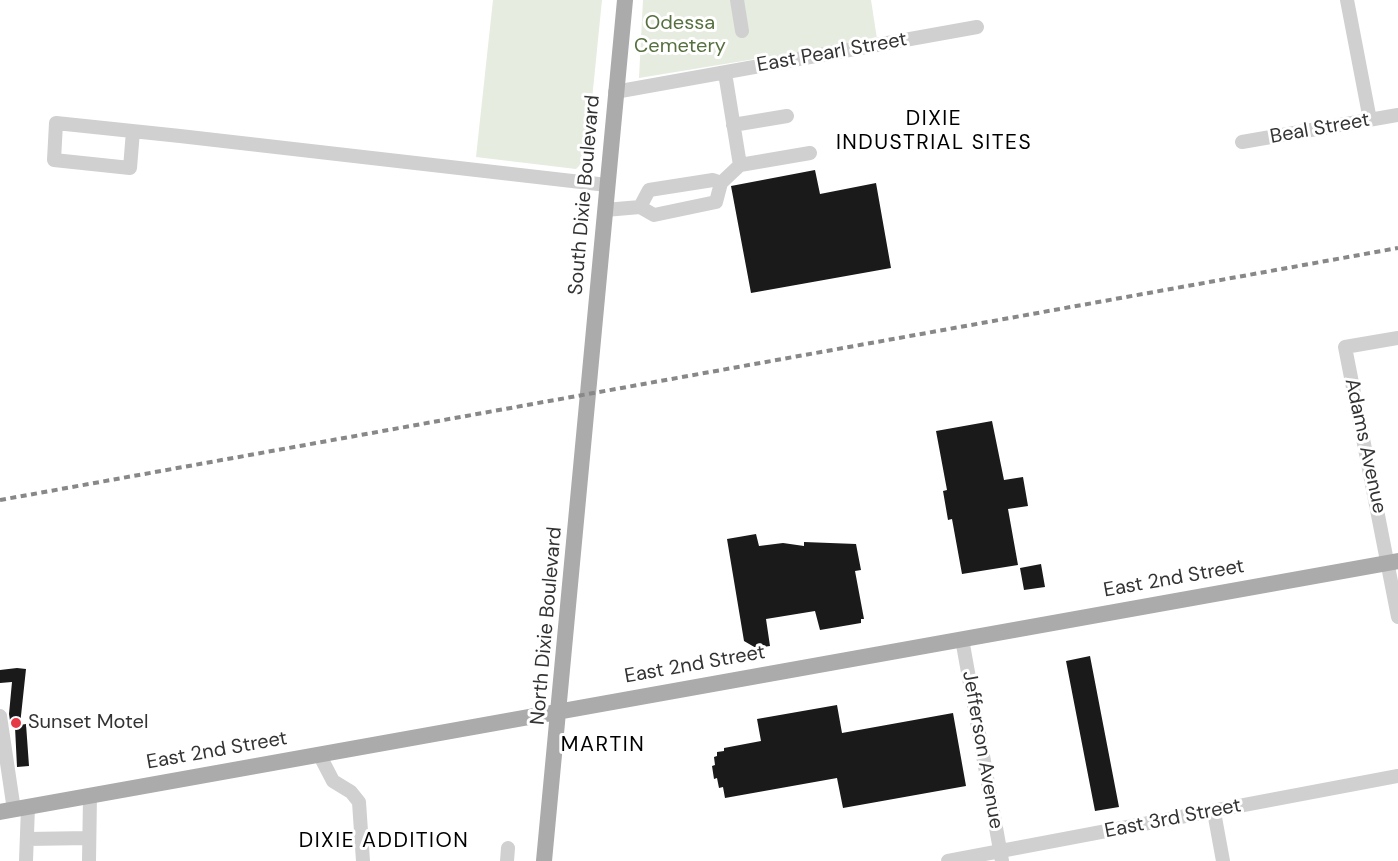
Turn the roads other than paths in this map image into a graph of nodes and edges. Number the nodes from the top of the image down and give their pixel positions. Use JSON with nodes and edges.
{"nodes":[{"id":1,"x":625,"y":0,"type":"edge"},
{"id":2,"x":737,"y":0,"type":"edge"},
{"id":3,"x":1347,"y":0,"type":"edge"},
{"id":4,"x":977,"y":27,"type":"dead end"},
{"id":5,"x":742,"y":31,"type":"dead end"},
{"id":6,"x":724,"y":73,"type":"junction"},
{"id":7,"x":615,"y":92,"type":"junction"},
{"id":8,"x":1398,"y":115,"type":"edge"},
{"id":9,"x":788,"y":116,"type":"dead end"},
{"id":10,"x":1370,"y":120,"type":"junction"},
{"id":11,"x":734,"y":125,"type":"junction"},
{"id":12,"x":133,"y":131,"type":"junction"},
{"id":13,"x":1242,"y":142,"type":"dead end"},
{"id":14,"x":810,"y":153,"type":"dead end"},
{"id":15,"x":740,"y":165,"type":"junction"},
{"id":16,"x":721,"y":183,"type":"junction"},
{"id":17,"x":607,"y":185,"type":"junction"},
{"id":18,"x":640,"y":207,"type":"junction"},
{"id":19,"x":605,"y":210,"type":"junction"},
{"id":20,"x":1398,"y":338,"type":"edge"},
{"id":21,"x":589,"y":394,"type":"joint"},
{"id":22,"x":1393,"y":562,"type":"edge"},
{"id":23,"x":1398,"y":617,"type":"edge"},
{"id":24,"x":962,"y":639,"type":"junction"},
{"id":25,"x":560,"y":711,"type":"junction"},
{"id":26,"x":0,"y":716,"type":"edge"},
{"id":27,"x":320,"y":754,"type":"junction"},
{"id":28,"x":1398,"y":776,"type":"edge"},
{"id":29,"x":90,"y":796,"type":"junction"},
{"id":30,"x":14,"y":809,"type":"edge"},
{"id":31,"x":1214,"y":812,"type":"junction"},
{"id":32,"x":89,"y":838,"type":"junction"},
{"id":33,"x":27,"y":839,"type":"junction"},
{"id":34,"x":1001,"y":857,"type":"edge"},
{"id":35,"x":26,"y":861,"type":"edge"},
{"id":36,"x":89,"y":861,"type":"edge"},
{"id":37,"x":363,"y":861,"type":"edge"},
{"id":38,"x":544,"y":861,"type":"edge"},
{"id":39,"x":948,"y":861,"type":"edge"},
{"id":40,"x":1223,"y":861,"type":"edge"}],
"edges":[{"from":1,"to":7,"type":"main road","name":"South Dixie Boulevard"},
{"from":2,"to":5,"type":"street"},
{"from":3,"to":10,"type":"street"},
{"from":4,"to":6,"type":"street","name":"East Pearl Street"},
{"from":6,"to":7,"type":"street","name":"East Pearl Street"},
{"from":6,"to":11,"type":"street"},
{"from":7,"to":17,"type":"main road","name":"South Dixie Boulevard"},
{"from":8,"to":10,"type":"street","name":"Beal Street"},
{"from":9,"to":11,"type":"street"},
{"from":10,"to":13,"type":"street","name":"Beal Street"},
{"from":11,"to":15,"type":"street"},
{"from":12,"to":12,"type":"street"},
{"from":12,"to":17,"type":"street"},
{"from":14,"to":15,"type":"street"},
{"from":15,"to":16,"type":"street"},
{"from":16,"to":18,"type":"street"},
{"from":16,"to":18,"type":"street"},
{"from":17,"to":19,"type":"main road","name":"South Dixie Boulevard"},
{"from":18,"to":19,"type":"street"},
{"from":19,"to":21,"type":"main road","name":"South Dixie Boulevard"},
{"from":20,"to":22,"type":"street","name":"Adams Avenue"},
{"from":21,"to":25,"type":"main road","name":"North Dixie Boulevard"},
{"from":22,"to":23,"type":"street","name":"Adams Avenue"},
{"from":22,"to":24,"type":"main road","name":"East 2nd Street"},
{"from":24,"to":25,"type":"main road","name":"East 2nd Street"},
{"from":24,"to":34,"type":"street","name":"Jefferson Avenue"},
{"from":25,"to":27,"type":"main road","name":"East 2nd Street"},
{"from":25,"to":38,"type":"main road","name":"North Dixie Boulevard"},
{"from":26,"to":30,"type":"street"},
{"from":27,"to":29,"type":"main road","name":"East 2nd Street"},
{"from":27,"to":37,"type":"street"},
{"from":28,"to":31,"type":"street","name":"East 3rd Street"},
{"from":29,"to":30,"type":"main road","name":"East 2nd Street"},
{"from":29,"to":32,"type":"street"},
{"from":30,"to":33,"type":"street"},
{"from":31,"to":34,"type":"street","name":"East 3rd Street"},
{"from":31,"to":40,"type":"street"},
{"from":32,"to":33,"type":"street"},
{"from":32,"to":36,"type":"street"},
{"from":33,"to":35,"type":"street"},
{"from":34,"to":39,"type":"street","name":"East 3rd Street"}]}
